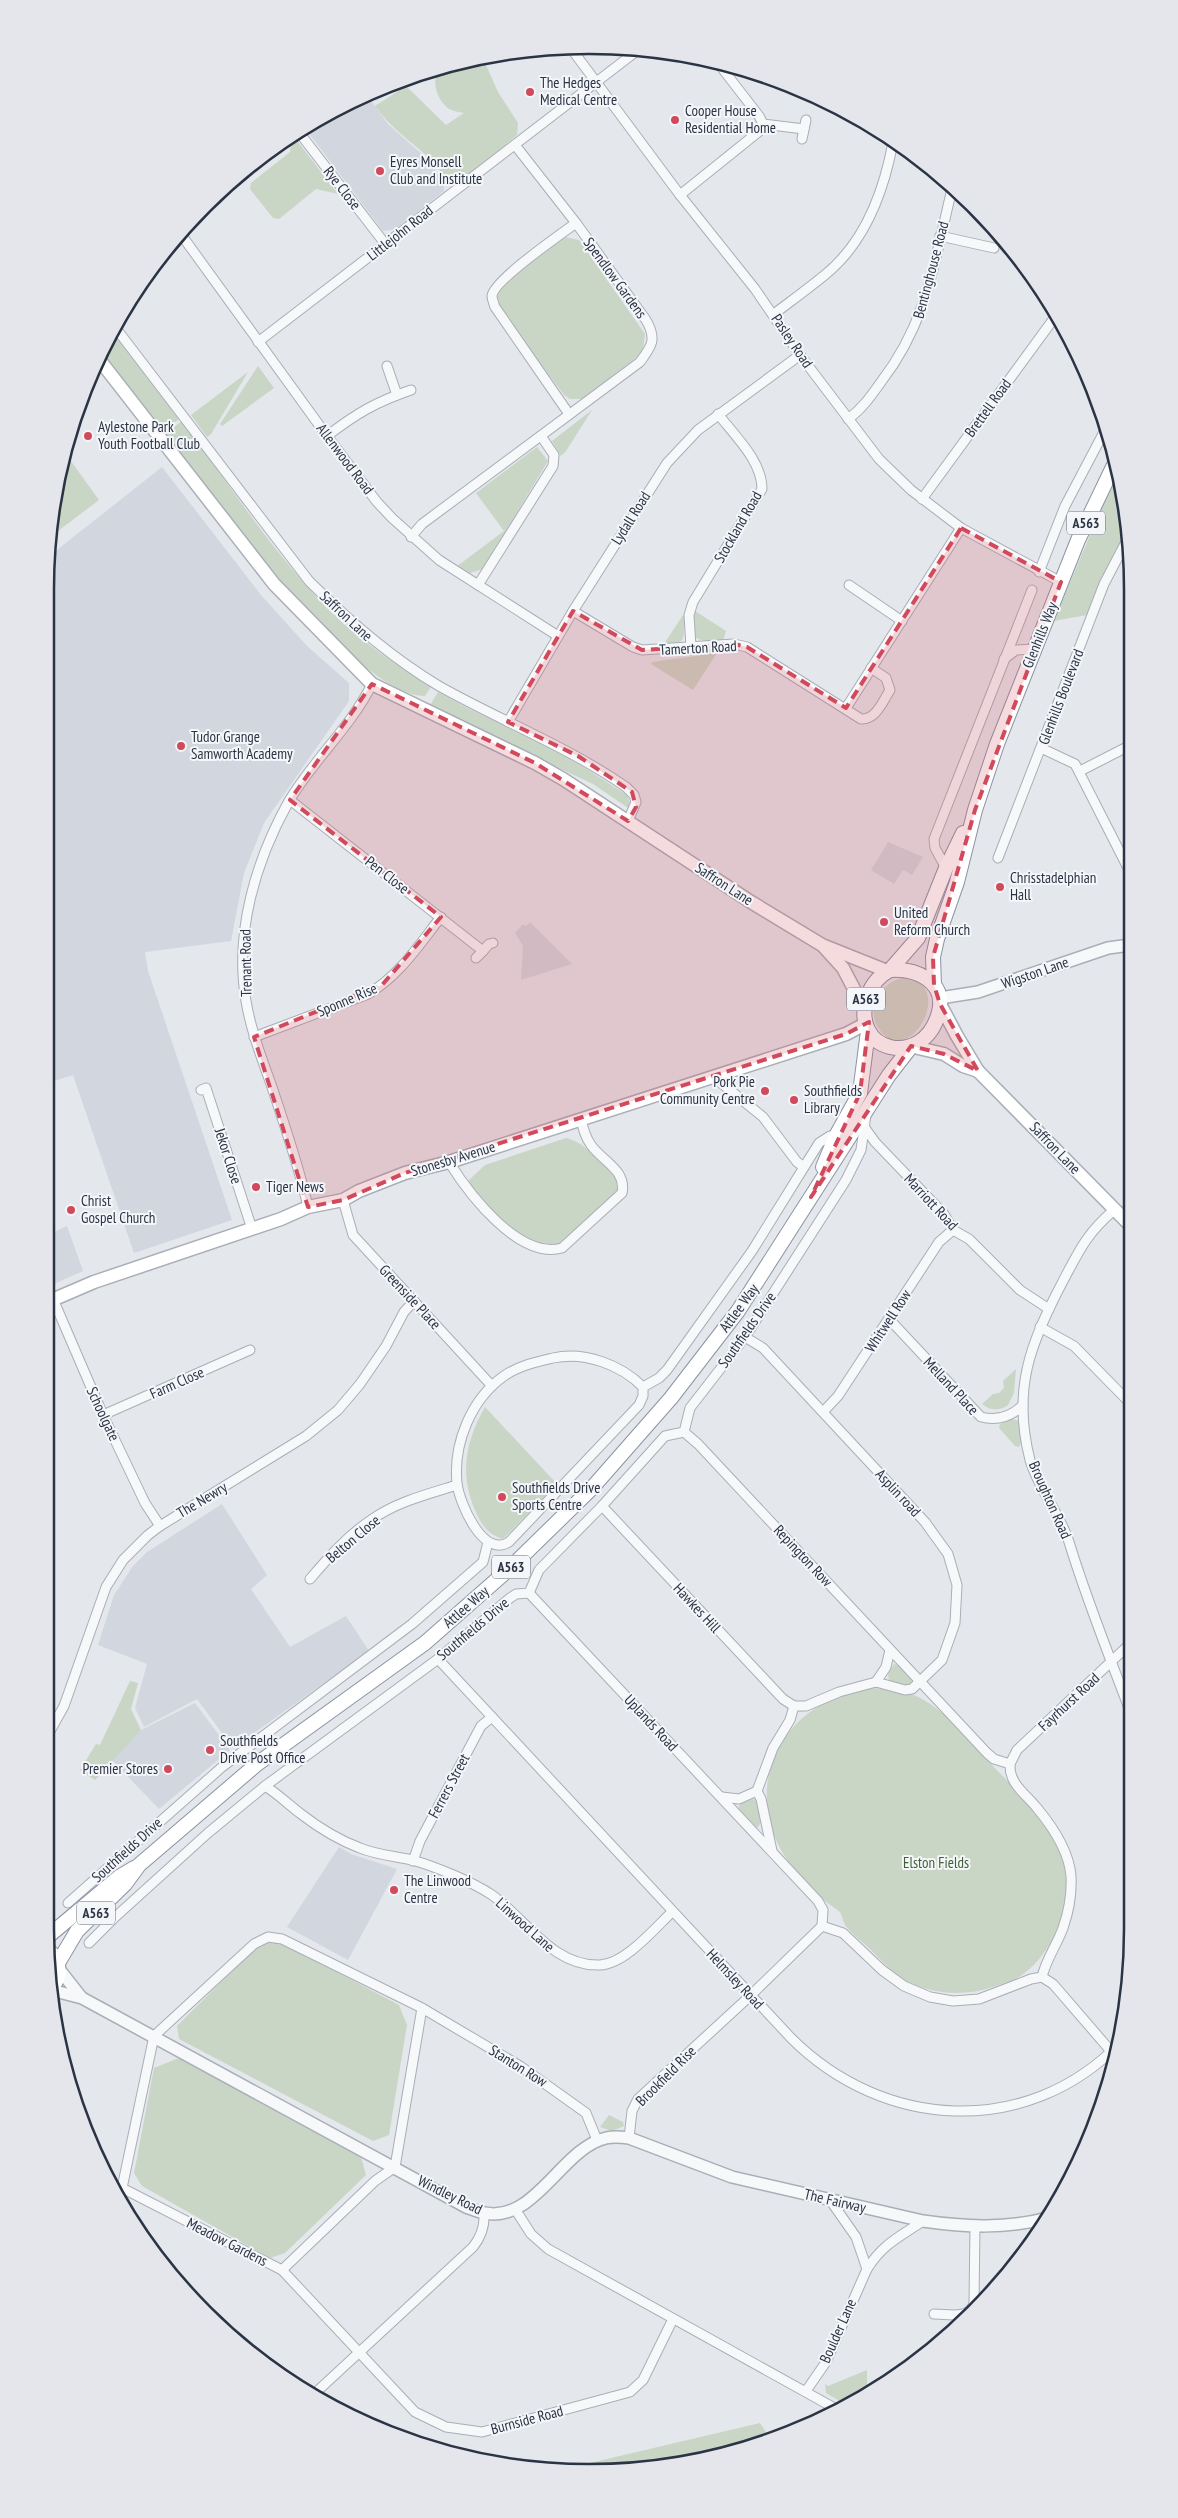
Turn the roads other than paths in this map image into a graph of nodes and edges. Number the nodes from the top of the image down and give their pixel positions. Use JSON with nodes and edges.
{"nodes":[{"id":1,"x":575,"y":54,"type":"edge"},
{"id":2,"x":631,"y":56,"type":"edge"},
{"id":3,"x":725,"y":71,"type":"edge"},
{"id":4,"x":595,"y":83,"type":"junction"},
{"id":5,"x":763,"y":124,"type":"junction"},
{"id":6,"x":303,"y":137,"type":"edge"},
{"id":7,"x":802,"y":139,"type":"dead end"},
{"id":8,"x":516,"y":145,"type":"junction"},
{"id":9,"x":891,"y":148,"type":"edge"},
{"id":10,"x":680,"y":195,"type":"junction"},
{"id":11,"x":950,"y":195,"type":"edge"},
{"id":12,"x":576,"y":223,"type":"junction"},
{"id":13,"x":940,"y":236,"type":"junction"},
{"id":14,"x":184,"y":240,"type":"edge"},
{"id":15,"x":386,"y":245,"type":"junction"},
{"id":16,"x":994,"y":248,"type":"dead end"},
{"id":17,"x":774,"y":314,"type":"junction"},
{"id":18,"x":1053,"y":320,"type":"edge"},
{"id":19,"x":119,"y":332,"type":"edge"},
{"id":20,"x":258,"y":342,"type":"junction"},
{"id":21,"x":800,"y":355,"type":"junction"},
{"id":22,"x":103,"y":365,"type":"edge"},
{"id":23,"x":387,"y":366,"type":"dead end"},
{"id":24,"x":412,"y":390,"type":"dead end"},
{"id":25,"x":397,"y":395,"type":"junction"},
{"id":26,"x":569,"y":414,"type":"junction"},
{"id":27,"x":718,"y":414,"type":"junction"},
{"id":28,"x":848,"y":419,"type":"junction"},
{"id":29,"x":327,"y":436,"type":"junction"},
{"id":30,"x":541,"y":436,"type":"junction"},
{"id":31,"x":1102,"y":436,"type":"edge"},
{"id":32,"x":1111,"y":472,"type":"edge"},
{"id":33,"x":922,"y":499,"type":"junction"},
{"id":34,"x":962,"y":528,"type":"junction"},
{"id":35,"x":411,"y":537,"type":"junction"},
{"id":36,"x":1123,"y":548,"type":"edge"},
{"id":37,"x":1039,"y":572,"type":"junction"},
{"id":38,"x":1061,"y":582,"type":"junction"},
{"id":39,"x":478,"y":585,"type":"junction"},
{"id":40,"x":849,"y":585,"type":"dead end"},
{"id":41,"x":1032,"y":590,"type":"dead end"},
{"id":42,"x":573,"y":611,"type":"junction"},
{"id":43,"x":902,"y":621,"type":"junction"},
{"id":44,"x":558,"y":636,"type":"junction"},
{"id":45,"x":690,"y":647,"type":"junction"},
{"id":46,"x":1034,"y":649,"type":"junction"},
{"id":47,"x":1004,"y":659,"type":"junction"},
{"id":48,"x":872,"y":668,"type":"junction"},
{"id":49,"x":372,"y":684,"type":"junction"},
{"id":50,"x":846,"y":708,"type":"junction"},
{"id":51,"x":508,"y":722,"type":"junction"},
{"id":52,"x":1041,"y":748,"type":"junction"},
{"id":53,"x":1124,"y":748,"type":"edge"},
{"id":54,"x":1080,"y":770,"type":"junction"},
{"id":55,"x":290,"y":800,"type":"junction"},
{"id":56,"x":975,"y":810,"type":"junction"},
{"id":57,"x":628,"y":821,"type":"junction"},
{"id":58,"x":998,"y":858,"type":"dead end"},
{"id":59,"x":1124,"y":858,"type":"edge"},
{"id":60,"x":946,"y":868,"type":"junction"},
{"id":61,"x":441,"y":917,"type":"junction"},
{"id":62,"x":493,"y":943,"type":"dead end"},
{"id":63,"x":822,"y":945,"type":"junction"},
{"id":64,"x":1124,"y":946,"type":"edge"},
{"id":65,"x":483,"y":951,"type":"junction"},
{"id":66,"x":476,"y":958,"type":"dead end"},
{"id":67,"x":889,"y":970,"type":"junction"},
{"id":68,"x":938,"y":996,"type":"junction"},
{"id":69,"x":864,"y":1008,"type":"junction"},
{"id":70,"x":866,"y":1028,"type":"junction"},
{"id":71,"x":254,"y":1037,"type":"junction"},
{"id":72,"x":912,"y":1047,"type":"junction"},
{"id":73,"x":978,"y":1071,"type":"junction"},
{"id":74,"x":716,"y":1076,"type":"junction"},
{"id":75,"x":201,"y":1090,"type":"dead end"},
{"id":76,"x":866,"y":1112,"type":"junction"},
{"id":77,"x":581,"y":1118,"type":"junction"},
{"id":78,"x":865,"y":1128,"type":"junction"},
{"id":79,"x":836,"y":1136,"type":"junction"},
{"id":80,"x":449,"y":1162,"type":"junction"},
{"id":81,"x":804,"y":1167,"type":"junction"},
{"id":82,"x":810,"y":1197,"type":"junction"},
{"id":83,"x":344,"y":1200,"type":"junction"},
{"id":84,"x":308,"y":1207,"type":"junction"},
{"id":85,"x":1114,"y":1210,"type":"junction"},
{"id":86,"x":1124,"y":1219,"type":"edge"},
{"id":87,"x":252,"y":1229,"type":"junction"},
{"id":88,"x":953,"y":1230,"type":"junction"},
{"id":89,"x":54,"y":1299,"type":"edge"},
{"id":90,"x":414,"y":1301,"type":"junction"},
{"id":91,"x":1049,"y":1309,"type":"junction"},
{"id":92,"x":54,"y":1311,"type":"edge"},
{"id":93,"x":890,"y":1320,"type":"junction"},
{"id":94,"x":1040,"y":1328,"type":"junction"},
{"id":95,"x":745,"y":1337,"type":"junction"},
{"id":96,"x":250,"y":1350,"type":"dead end"},
{"id":97,"x":492,"y":1386,"type":"junction"},
{"id":98,"x":643,"y":1387,"type":"junction"},
{"id":99,"x":1124,"y":1397,"type":"edge"},
{"id":100,"x":1023,"y":1405,"type":"junction"},
{"id":101,"x":822,"y":1412,"type":"junction"},
{"id":102,"x":104,"y":1415,"type":"junction"},
{"id":103,"x":684,"y":1432,"type":"junction"},
{"id":104,"x":457,"y":1485,"type":"junction"},
{"id":105,"x":602,"y":1506,"type":"junction"},
{"id":106,"x":160,"y":1526,"type":"junction"},
{"id":107,"x":488,"y":1542,"type":"junction"},
{"id":108,"x":310,"y":1579,"type":"dead end"},
{"id":109,"x":529,"y":1593,"type":"junction"},
{"id":110,"x":890,"y":1650,"type":"junction"},
{"id":111,"x":1124,"y":1650,"type":"edge"},
{"id":112,"x":438,"y":1658,"type":"junction"},
{"id":113,"x":1112,"y":1661,"type":"junction"},
{"id":114,"x":876,"y":1682,"type":"junction"},
{"id":115,"x":920,"y":1683,"type":"junction"},
{"id":116,"x":1124,"y":1694,"type":"edge"},
{"id":117,"x":794,"y":1706,"type":"junction"},
{"id":118,"x":492,"y":1717,"type":"junction"},
{"id":119,"x":54,"y":1724,"type":"edge"},
{"id":120,"x":1010,"y":1764,"type":"junction"},
{"id":121,"x":265,"y":1786,"type":"junction"},
{"id":122,"x":757,"y":1791,"type":"junction"},
{"id":123,"x":720,"y":1795,"type":"junction"},
{"id":124,"x":773,"y":1854,"type":"junction"},
{"id":125,"x":413,"y":1861,"type":"junction"},
{"id":126,"x":86,"y":1887,"type":"junction"},
{"id":127,"x":68,"y":1903,"type":"dead end"},
{"id":128,"x":88,"y":1912,"type":"junction"},
{"id":129,"x":672,"y":1912,"type":"junction"},
{"id":130,"x":114,"y":1919,"type":"junction"},
{"id":131,"x":822,"y":1926,"type":"junction"},
{"id":132,"x":54,"y":1933,"type":"edge"},
{"id":133,"x":89,"y":1943,"type":"dead end"},
{"id":134,"x":55,"y":1960,"type":"edge"},
{"id":135,"x":59,"y":1966,"type":"junction"},
{"id":136,"x":1042,"y":1978,"type":"junction"},
{"id":137,"x":56,"y":1980,"type":"edge"},
{"id":138,"x":57,"y":1991,"type":"edge"},
{"id":139,"x":750,"y":1996,"type":"junction"},
{"id":140,"x":82,"y":1998,"type":"junction"},
{"id":141,"x":422,"y":2008,"type":"junction"},
{"id":142,"x":154,"y":2036,"type":"junction"},
{"id":143,"x":1110,"y":2050,"type":"edge"},
{"id":144,"x":1108,"y":2058,"type":"edge"},
{"id":145,"x":629,"y":2138,"type":"junction"},
{"id":146,"x":597,"y":2140,"type":"junction"},
{"id":147,"x":395,"y":2167,"type":"junction"},
{"id":148,"x":122,"y":2188,"type":"joint"},
{"id":149,"x":830,"y":2200,"type":"junction"},
{"id":150,"x":515,"y":2209,"type":"junction"},
{"id":151,"x":484,"y":2213,"type":"junction"},
{"id":152,"x":1038,"y":2220,"type":"edge"},
{"id":153,"x":923,"y":2221,"type":"junction"},
{"id":154,"x":975,"y":2227,"type":"junction"},
{"id":155,"x":866,"y":2269,"type":"junction"},
{"id":156,"x":282,"y":2270,"type":"junction"},
{"id":157,"x":974,"y":2300,"type":"edge"},
{"id":158,"x":934,"y":2314,"type":"dead end"},
{"id":159,"x":959,"y":2315,"type":"edge"},
{"id":160,"x":673,"y":2319,"type":"junction"},
{"id":161,"x":360,"y":2352,"type":"junction"},
{"id":162,"x":318,"y":2391,"type":"edge"},
{"id":163,"x":806,"y":2391,"type":"junction"},
{"id":164,"x":832,"y":2406,"type":"edge"}],
"edges":[{"from":1,"to":4,"type":"street","name":"Pasley Road"},
{"from":2,"to":4,"type":"street","name":"Littlejohn Road"},
{"from":3,"to":5,"type":"street"},
{"from":4,"to":8,"type":"street","name":"Littlejohn Road"},
{"from":4,"to":10,"type":"street","name":"Pasley Road"},
{"from":5,"to":7,"type":"street"},
{"from":5,"to":10,"type":"street"},
{"from":6,"to":15,"type":"street","name":"Rye Close"},
{"from":8,"to":12,"type":"street","name":"Spendlow Gardens"},
{"from":8,"to":15,"type":"street","name":"Littlejohn Road"},
{"from":9,"to":17,"type":"street"},
{"from":10,"to":17,"type":"street","name":"Pasley Road"},
{"from":11,"to":13,"type":"street","name":"Bentinghouse Road"},
{"from":12,"to":26,"type":"street","name":"Spendlow Gardens"},
{"from":12,"to":26,"type":"street","name":"Spendlow Gardens"},
{"from":13,"to":16,"type":"street"},
{"from":13,"to":28,"type":"street","name":"Bentinghouse Road"},
{"from":14,"to":20,"type":"street","name":"Allenwood Road"},
{"from":15,"to":20,"type":"street","name":"Littlejohn Road"},
{"from":17,"to":21,"type":"street","name":"Pasley Road"},
{"from":18,"to":33,"type":"street","name":"Brettell Road"},
{"from":19,"to":51,"type":"street","name":"Saffron Lane"},
{"from":20,"to":29,"type":"street","name":"Allenwood Road"},
{"from":21,"to":27,"type":"street","name":"Lydall Road"},
{"from":21,"to":28,"type":"street","name":"Pasley Road"},
{"from":22,"to":49,"type":"main road","name":"Saffron Lane"},
{"from":23,"to":25,"type":"street"},
{"from":24,"to":25,"type":"street"},
{"from":25,"to":29,"type":"street"},
{"from":26,"to":30,"type":"street","name":"Spendlow Gardens"},
{"from":27,"to":42,"type":"street","name":"Lydall Road"},
{"from":27,"to":45,"type":"street","name":"Stockland Road"},
{"from":28,"to":33,"type":"street","name":"Pasley Road"},
{"from":29,"to":35,"type":"street","name":"Allenwood Road"},
{"from":30,"to":35,"type":"street","name":"Spendlow Gardens"},
{"from":30,"to":39,"type":"street"},
{"from":31,"to":37,"type":"street"},
{"from":32,"to":38,"type":"highway","name":"Glenhills Way","number":"A563"},
{"from":33,"to":34,"type":"street","name":"Pasley Road"},
{"from":34,"to":37,"type":"street","name":"Pasley Road"},
{"from":34,"to":43,"type":"street"},
{"from":35,"to":39,"type":"street","name":"Allenwood Road"},
{"from":36,"to":52,"type":"street","name":"Glenhills Boulevard"},
{"from":37,"to":38,"type":"street","name":"Pasley Road"},
{"from":38,"to":46,"type":"highway","name":"Glenhills Way","number":"A563"},
{"from":39,"to":44,"type":"street","name":"Allenwood Road"},
{"from":40,"to":43,"type":"street"},
{"from":41,"to":47,"type":"street"},
{"from":42,"to":44,"type":"street","name":"Lydall Road"},
{"from":42,"to":45,"type":"street","name":"Tamerton Road"},
{"from":43,"to":48,"type":"street"},
{"from":44,"to":51,"type":"street","name":"Lydall Road"},
{"from":45,"to":50,"type":"street","name":"Tamerton Road"},
{"from":46,"to":47,"type":"street"},
{"from":46,"to":56,"type":"highway","name":"Glenhills Way","number":"A563"},
{"from":47,"to":60,"type":"street"},
{"from":48,"to":50,"type":"street"},
{"from":48,"to":50,"type":"street","name":"Tamerton Road"},
{"from":49,"to":55,"type":"street","name":"Trenant Road"},
{"from":49,"to":57,"type":"main road","name":"Saffron Lane"},
{"from":51,"to":57,"type":"street","name":"Saffron Lane"},
{"from":52,"to":54,"type":"street"},
{"from":52,"to":58,"type":"street","name":"Glenhills Boulevard"},
{"from":53,"to":54,"type":"street"},
{"from":54,"to":59,"type":"street"},
{"from":55,"to":61,"type":"street","name":"Pen Close"},
{"from":55,"to":71,"type":"street","name":"Trenant Road"},
{"from":56,"to":60,"type":"highway","name":"Glenhills Way","number":"A563"},
{"from":56,"to":68,"type":"highway","name":"Glenhills Way","number":"A563"},
{"from":57,"to":63,"type":"main road","name":"Saffron Lane"},
{"from":60,"to":67,"type":"highway","name":"Glenhills Way","number":"A563"},
{"from":61,"to":65,"type":"street","name":"Pen Close"},
{"from":61,"to":71,"type":"street","name":"Sponne Rise"},
{"from":62,"to":65,"type":"street"},
{"from":63,"to":67,"type":"main road","name":"Saffron Lane"},
{"from":63,"to":69,"type":"main road","name":"Saffron Lane"},
{"from":64,"to":68,"type":"street","name":"Wigston Lane"},
{"from":65,"to":66,"type":"street"},
{"from":67,"to":68,"type":"highway","number":"A563"},
{"from":67,"to":69,"type":"highway","number":"A563"},
{"from":68,"to":72,"type":"highway","number":"A563"},
{"from":68,"to":73,"type":"main road","name":"Saffron Lane"},
{"from":69,"to":70,"type":"highway","number":"A563"},
{"from":70,"to":72,"type":"highway","number":"A563"},
{"from":70,"to":74,"type":"main road","name":"Stonesby Avenue"},
{"from":70,"to":79,"type":"highway","name":"Attlee Way","number":"A563"},
{"from":71,"to":84,"type":"street","name":"Trenant Road"},
{"from":72,"to":73,"type":"main road","name":"Saffron Lane"},
{"from":72,"to":76,"type":"highway","name":"Attlee Way","number":"A563"},
{"from":73,"to":85,"type":"main road","name":"Saffron Lane"},
{"from":74,"to":77,"type":"main road","name":"Stonesby Avenue"},
{"from":74,"to":81,"type":"street"},
{"from":75,"to":87,"type":"street","name":"Jekor Close"},
{"from":76,"to":78,"type":"street","name":"Southfields Drive"},
{"from":76,"to":82,"type":"highway","name":"Attlee Way","number":"A563"},
{"from":77,"to":80,"type":"main road","name":"Stonesby Avenue"},
{"from":77,"to":80,"type":"street"},
{"from":78,"to":88,"type":"street","name":"Marriott Road"},
{"from":78,"to":95,"type":"street","name":"Southfields Drive"},
{"from":79,"to":81,"type":"street"},
{"from":79,"to":82,"type":"highway","name":"Attlee Way","number":"A563"},
{"from":80,"to":83,"type":"main road","name":"Stonesby Avenue"},
{"from":81,"to":98,"type":"street"},
{"from":82,"to":128,"type":"highway","name":"Attlee Way","number":"A563"},
{"from":83,"to":84,"type":"main road","name":"Stonesby Avenue"},
{"from":83,"to":90,"type":"street","name":"Greenside Place"},
{"from":84,"to":87,"type":"main road","name":"Stonesby Avenue"},
{"from":85,"to":86,"type":"main road","name":"Saffron Lane"},
{"from":85,"to":91,"type":"street","name":"Broughton Road"},
{"from":87,"to":89,"type":"main road","name":"Stonesby Avenue"},
{"from":88,"to":91,"type":"street","name":"Marriott Road"},
{"from":88,"to":93,"type":"street","name":"Whitwell Row"},
{"from":90,"to":97,"type":"street","name":"Greenside Place"},
{"from":90,"to":106,"type":"street","name":"The Newry"},
{"from":91,"to":94,"type":"street","name":"Broughton Road"},
{"from":92,"to":102,"type":"street","name":"Schoolgate"},
{"from":93,"to":100,"type":"street","name":"Melland Place"},
{"from":93,"to":101,"type":"street","name":"Whitwell Row"},
{"from":94,"to":99,"type":"street"},
{"from":94,"to":100,"type":"street","name":"Broughton Road"},
{"from":95,"to":101,"type":"street","name":"Asplin road"},
{"from":95,"to":103,"type":"street","name":"Southfields Drive"},
{"from":96,"to":102,"type":"street","name":"Farm Close"},
{"from":97,"to":98,"type":"street"},
{"from":97,"to":104,"type":"street"},
{"from":98,"to":107,"type":"street"},
{"from":100,"to":113,"type":"street","name":"Broughton Road"},
{"from":101,"to":115,"type":"street","name":"Asplin road"},
{"from":102,"to":106,"type":"street","name":"Schoolgate"},
{"from":103,"to":105,"type":"street","name":"Southfields Drive"},
{"from":103,"to":110,"type":"street","name":"Repington Row"},
{"from":104,"to":107,"type":"street"},
{"from":104,"to":108,"type":"street","name":"Belton Close"},
{"from":105,"to":109,"type":"street","name":"Southfields Drive"},
{"from":105,"to":117,"type":"street","name":"Hawkes Hill"},
{"from":106,"to":119,"type":"street","name":"The Newry"},
{"from":107,"to":126,"type":"street","name":"Southfields Drive"},
{"from":109,"to":112,"type":"street","name":"Southfields Drive"},
{"from":109,"to":123,"type":"street","name":"Uplands Road"},
{"from":110,"to":114,"type":"street"},
{"from":110,"to":115,"type":"street","name":"Repington Row"},
{"from":111,"to":113,"type":"street","name":"Fayrhurst Road"},
{"from":112,"to":118,"type":"street","name":"Helmsley Road"},
{"from":112,"to":121,"type":"street","name":"Southfields Drive"},
{"from":113,"to":116,"type":"street","name":"Broughton Road"},
{"from":113,"to":120,"type":"street","name":"Fayrhurst Road"},
{"from":114,"to":115,"type":"street"},
{"from":114,"to":117,"type":"street"},
{"from":115,"to":120,"type":"street"},
{"from":117,"to":122,"type":"street"},
{"from":118,"to":125,"type":"street","name":"Ferrers Street"},
{"from":118,"to":129,"type":"street","name":"Helmsley Road"},
{"from":120,"to":136,"type":"street"},
{"from":121,"to":125,"type":"street","name":"Linwood Lane"},
{"from":121,"to":130,"type":"street","name":"Southfields Drive"},
{"from":122,"to":123,"type":"street"},
{"from":122,"to":124,"type":"street"},
{"from":123,"to":124,"type":"street","name":"Uplands Road"},
{"from":124,"to":131,"type":"street"},
{"from":125,"to":129,"type":"street","name":"Linwood Lane"},
{"from":126,"to":127,"type":"street","name":"Southfields Drive"},
{"from":126,"to":128,"type":"street","name":"Southfields Drive"},
{"from":128,"to":130,"type":"street"},
{"from":128,"to":132,"type":"highway","name":"Attlee Way","number":"A563"},
{"from":128,"to":135,"type":"highway","name":"Attlee Way","number":"A563"},
{"from":129,"to":139,"type":"street","name":"Helmsley Road"},
{"from":130,"to":133,"type":"street","name":"Southfields Drive"},
{"from":131,"to":136,"type":"street"},
{"from":131,"to":139,"type":"street","name":"Brookfield Rise"},
{"from":134,"to":135,"type":"highway"},
{"from":135,"to":137,"type":"highway","name":"Attlee Way"},
{"from":135,"to":140,"type":"street","name":"Windley Road"},
{"from":136,"to":143,"type":"street"},
{"from":138,"to":140,"type":"street","name":"Windley Road"},
{"from":139,"to":144,"type":"street","name":"Helmsley Road"},
{"from":139,"to":145,"type":"street","name":"Brookfield Rise"},
{"from":140,"to":142,"type":"street","name":"Windley Road"},
{"from":141,"to":142,"type":"street"},
{"from":141,"to":146,"type":"street","name":"Stanton Row"},
{"from":141,"to":147,"type":"street"},
{"from":142,"to":147,"type":"street","name":"Windley Road"},
{"from":142,"to":148,"type":"street"},
{"from":145,"to":146,"type":"street"},
{"from":145,"to":149,"type":"street","name":"The Fairway"},
{"from":146,"to":150,"type":"street"},
{"from":147,"to":151,"type":"street","name":"Windley Road"},
{"from":147,"to":156,"type":"street","name":"Meadow Gardens"},
{"from":148,"to":156,"type":"street","name":"Meadow Gardens"},
{"from":149,"to":153,"type":"street","name":"The Fairway"},
{"from":149,"to":155,"type":"street"},
{"from":150,"to":151,"type":"street","name":"Windley Road"},
{"from":150,"to":160,"type":"street"},
{"from":151,"to":161,"type":"street"},
{"from":152,"to":154,"type":"street","name":"The Fairway"},
{"from":153,"to":154,"type":"street","name":"The Fairway"},
{"from":153,"to":155,"type":"street","name":"Boulder Lane"},
{"from":154,"to":157,"type":"street"},
{"from":155,"to":163,"type":"street","name":"Boulder Lane"},
{"from":156,"to":161,"type":"street","name":"Burnside Road"},
{"from":158,"to":159,"type":"street"},
{"from":160,"to":161,"type":"street","name":"Burnside Road"},
{"from":160,"to":163,"type":"street"},
{"from":161,"to":162,"type":"street"},
{"from":163,"to":164,"type":"street"}]}
